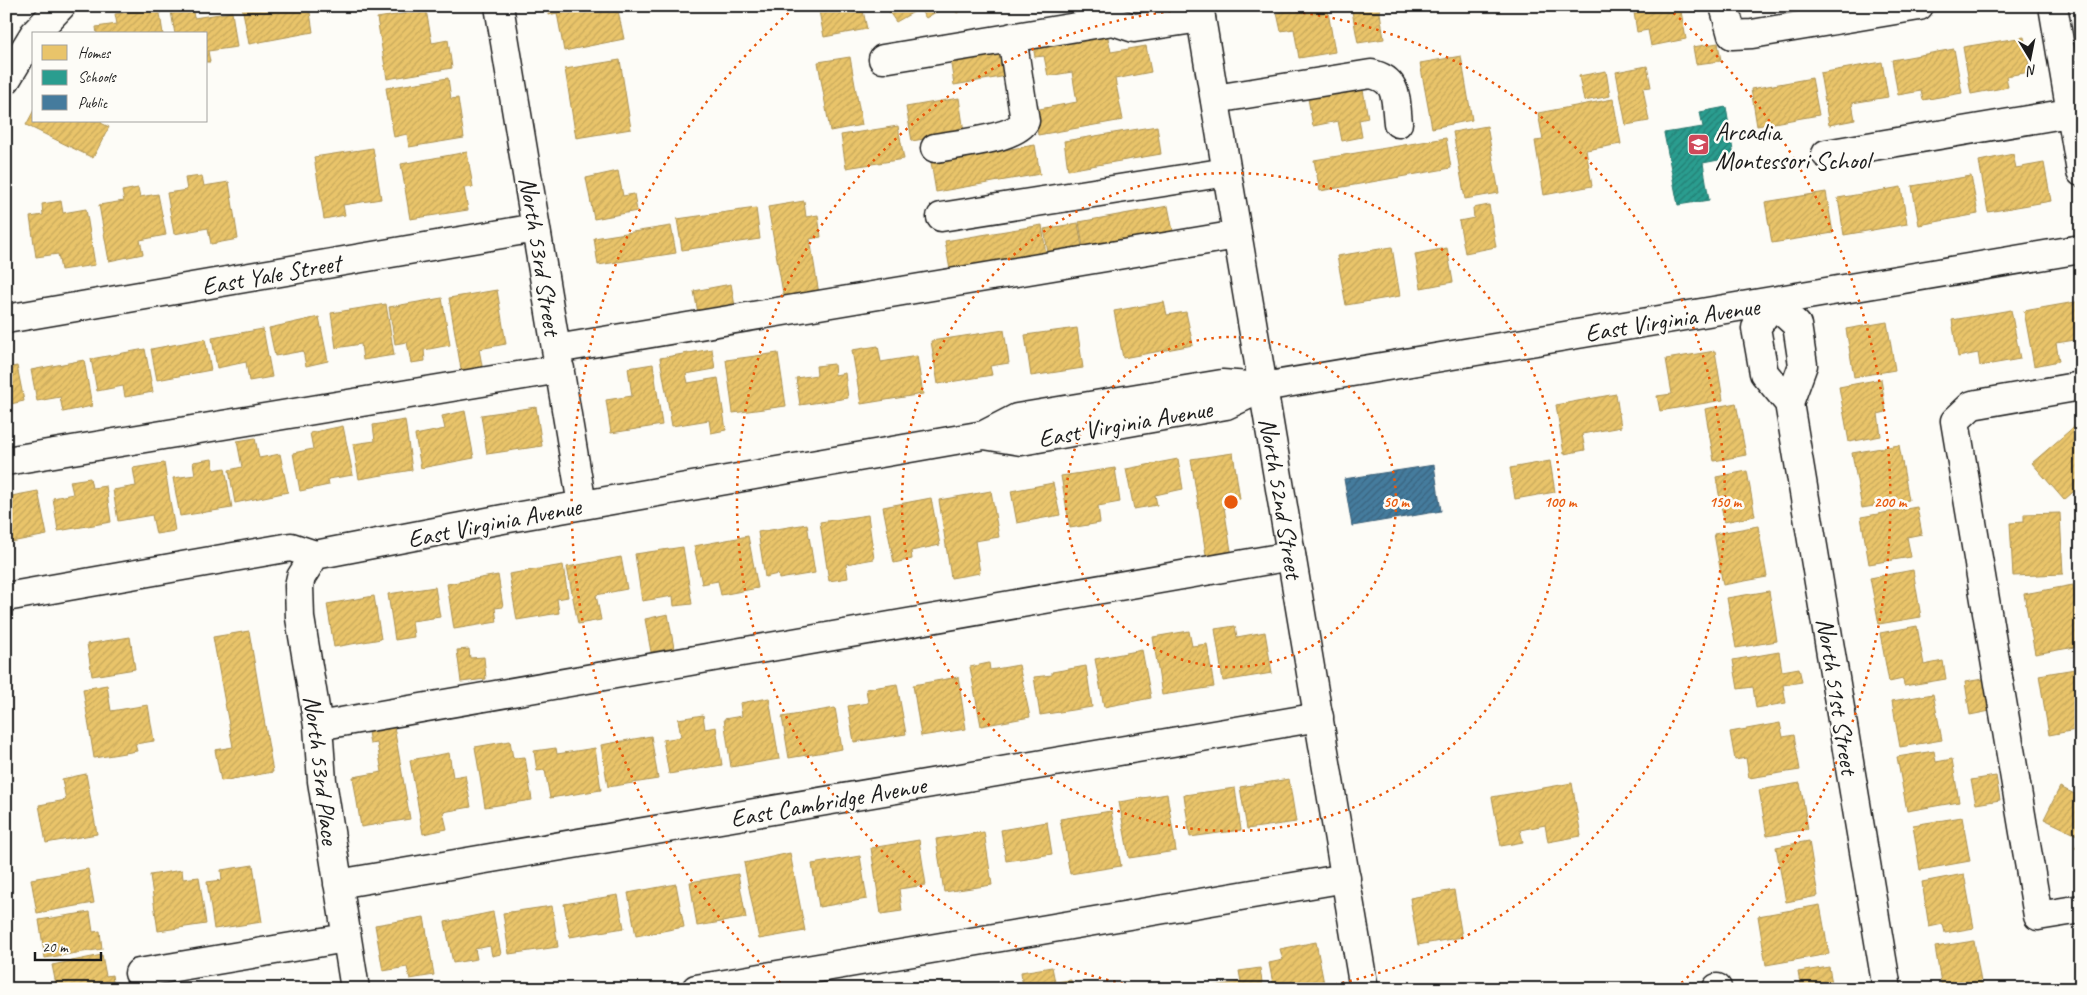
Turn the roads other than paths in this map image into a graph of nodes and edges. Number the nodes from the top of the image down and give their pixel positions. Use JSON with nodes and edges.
{"nodes":[{"id":1,"x":61,"y":6,"type":"edge"},
{"id":2,"x":499,"y":6,"type":"edge"},
{"id":3,"x":1724,"y":6,"type":"edge"},
{"id":4,"x":1919,"y":6,"type":"edge"},
{"id":5,"x":2053,"y":6,"type":"edge"},
{"id":6,"x":1200,"y":12,"type":"edge"},
{"id":7,"x":36,"y":32,"type":"edge"},
{"id":8,"x":32,"y":37,"type":"edge"},
{"id":9,"x":1012,"y":37,"type":"junction"},
{"id":10,"x":882,"y":59,"type":"dead end"},
{"id":11,"x":6,"y":80,"type":"edge"},
{"id":12,"x":1215,"y":99,"type":"junction"},
{"id":13,"x":2076,"y":112,"type":"edge"},
{"id":14,"x":1398,"y":123,"type":"dead end"},
{"id":15,"x":935,"y":148,"type":"dead end"},
{"id":16,"x":1826,"y":154,"type":"dead end"},
{"id":17,"x":1227,"y":172,"type":"junction"},
{"id":18,"x":2081,"y":172,"type":"edge"},
{"id":19,"x":941,"y":217,"type":"dead end"},
{"id":20,"x":536,"y":228,"type":"junction"},
{"id":21,"x":1237,"y":235,"type":"junction"},
{"id":22,"x":2081,"y":249,"type":"edge"},
{"id":23,"x":1772,"y":303,"type":"junction"},
{"id":24,"x":6,"y":319,"type":"edge"},
{"id":25,"x":558,"y":359,"type":"junction"},
{"id":26,"x":2081,"y":386,"type":"edge"},
{"id":27,"x":1263,"y":387,"type":"junction"},
{"id":28,"x":1789,"y":403,"type":"junction"},
{"id":29,"x":6,"y":461,"type":"edge"},
{"id":30,"x":582,"y":505,"type":"junction"},
{"id":31,"x":315,"y":556,"type":"junction"},
{"id":32,"x":1291,"y":556,"type":"junction"},
{"id":33,"x":6,"y":597,"type":"edge"},
{"id":34,"x":1319,"y":717,"type":"junction"},
{"id":35,"x":318,"y":726,"type":"junction"},
{"id":36,"x":1346,"y":878,"type":"junction"},
{"id":37,"x":338,"y":884,"type":"junction"},
{"id":38,"x":2081,"y":909,"type":"edge"},
{"id":39,"x":346,"y":938,"type":"junction"},
{"id":40,"x":139,"y":973,"type":"dead end"},
{"id":41,"x":354,"y":989,"type":"edge"},
{"id":42,"x":696,"y":989,"type":"edge"},
{"id":43,"x":1364,"y":989,"type":"edge"},
{"id":44,"x":1887,"y":989,"type":"edge"}],
"edges":[{"from":1,"to":7,"type":"street"},
{"from":2,"to":20,"type":"street","name":"North 53rd Street"},
{"from":3,"to":4,"type":"street"},
{"from":5,"to":13,"type":"street"},
{"from":6,"to":9,"type":"street"},
{"from":6,"to":12,"type":"street","name":"North 52nd Street"},
{"from":8,"to":11,"type":"street"},
{"from":9,"to":10,"type":"street"},
{"from":9,"to":15,"type":"street"},
{"from":12,"to":14,"type":"street"},
{"from":12,"to":17,"type":"street","name":"North 52nd Street"},
{"from":13,"to":16,"type":"street"},
{"from":13,"to":18,"type":"street"},
{"from":17,"to":19,"type":"street"},
{"from":17,"to":21,"type":"street","name":"North 52nd Street"},
{"from":20,"to":24,"type":"street","name":"East Yale Street"},
{"from":20,"to":25,"type":"street","name":"North 53rd Street"},
{"from":21,"to":25,"type":"street"},
{"from":21,"to":27,"type":"street","name":"North 52nd Street"},
{"from":22,"to":23,"type":"street","name":"East Virginia Avenue"},
{"from":23,"to":27,"type":"street","name":"East Virginia Avenue"},
{"from":23,"to":28,"type":"street","name":"North 51st Street"},
{"from":23,"to":28,"type":"street"},
{"from":25,"to":29,"type":"street"},
{"from":25,"to":30,"type":"street","name":"North 53rd Street"},
{"from":26,"to":38,"type":"street"},
{"from":27,"to":30,"type":"street","name":"East Virginia Avenue"},
{"from":27,"to":32,"type":"street","name":"North 52nd Street"},
{"from":28,"to":44,"type":"street","name":"North 51st Street"},
{"from":30,"to":31,"type":"street","name":"East Virginia Avenue"},
{"from":31,"to":33,"type":"street"},
{"from":31,"to":35,"type":"street","name":"North 53rd Place"},
{"from":32,"to":34,"type":"street","name":"North 52nd Street"},
{"from":32,"to":35,"type":"street"},
{"from":34,"to":36,"type":"street","name":"North 52nd Street"},
{"from":34,"to":37,"type":"street","name":"East Cambridge Avenue"},
{"from":35,"to":37,"type":"street","name":"North 53rd Place"},
{"from":36,"to":42,"type":"street"},
{"from":36,"to":43,"type":"street","name":"North 52nd Street"},
{"from":37,"to":39,"type":"street","name":"North 53rd Place"},
{"from":39,"to":40,"type":"street"},
{"from":39,"to":41,"type":"street","name":"North 53rd Place"}]}
